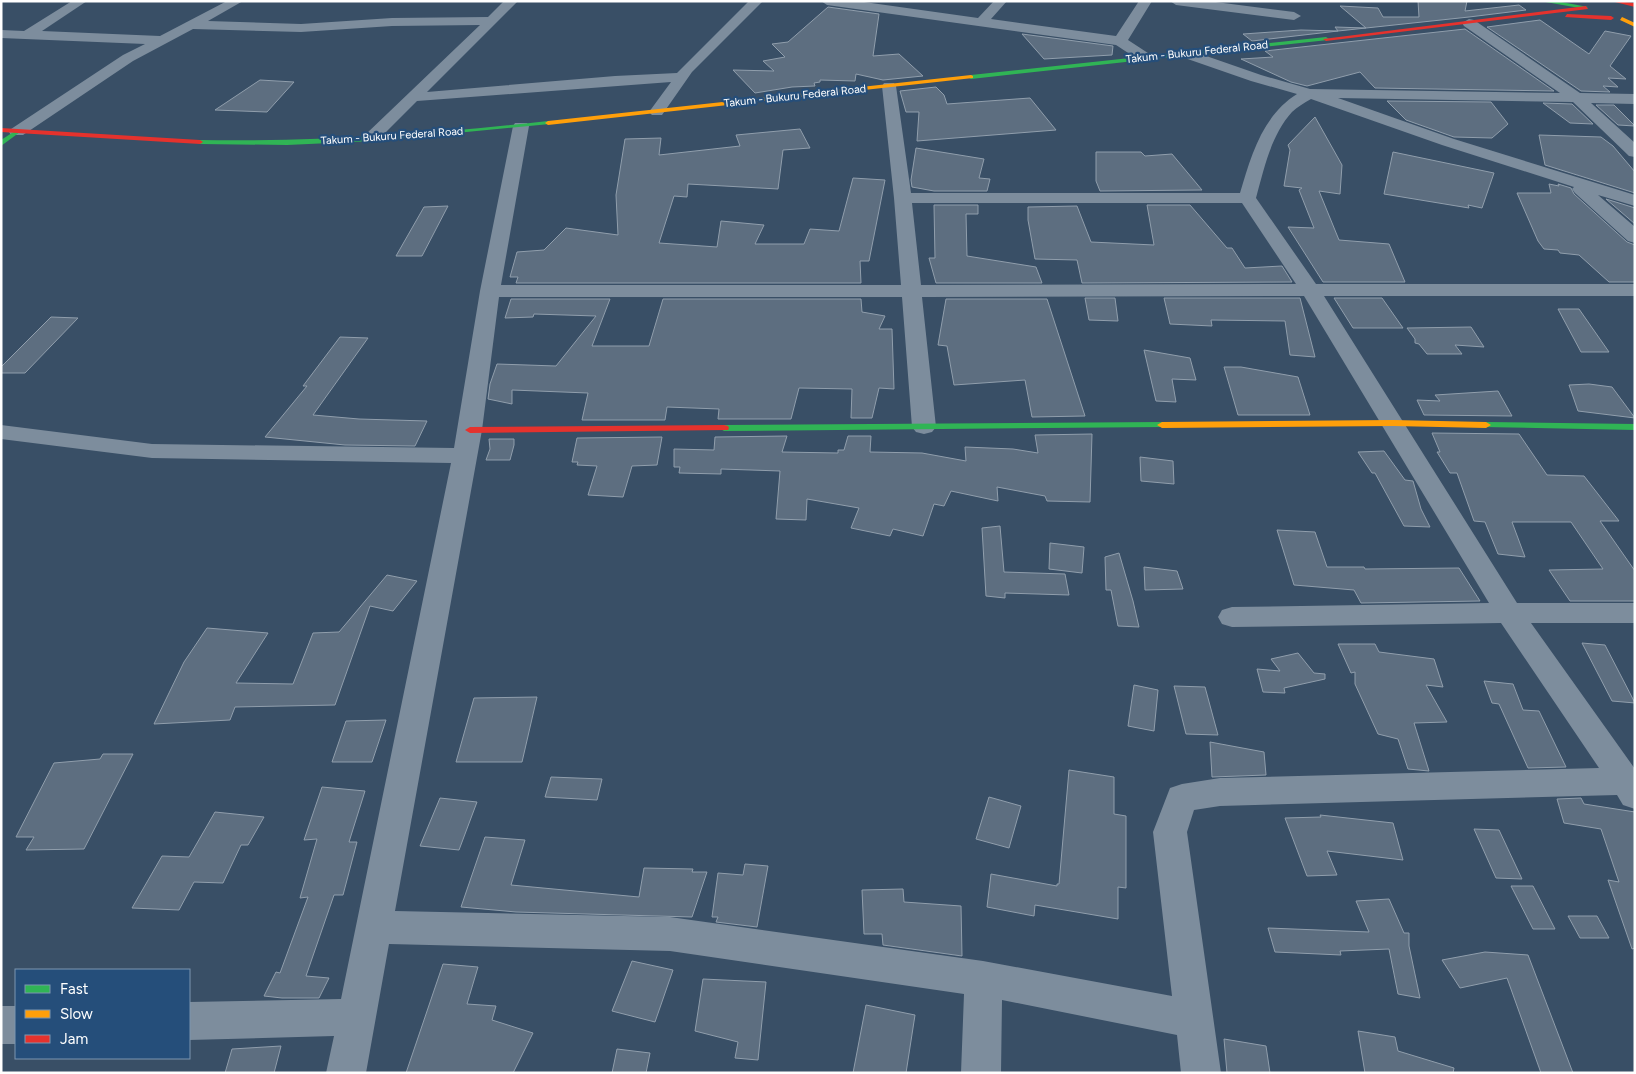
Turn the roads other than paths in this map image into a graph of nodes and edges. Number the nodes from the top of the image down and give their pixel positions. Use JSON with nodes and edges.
{"nodes":[{"id":1,"x":81,"y":1,"type":"edge"},
{"id":2,"x":238,"y":1,"type":"edge"},
{"id":3,"x":512,"y":1,"type":"edge"},
{"id":4,"x":757,"y":1,"type":"edge"},
{"id":5,"x":827,"y":1,"type":"edge"},
{"id":6,"x":917,"y":1,"type":"edge"},
{"id":7,"x":1000,"y":1,"type":"edge"},
{"id":8,"x":1146,"y":1,"type":"edge"},
{"id":9,"x":1176,"y":1,"type":"edge"},
{"id":10,"x":1297,"y":1,"type":"edge"},
{"id":11,"x":1543,"y":1,"type":"edge"},
{"id":12,"x":1572,"y":1,"type":"edge"},
{"id":13,"x":1587,"y":5,"type":"edge"},
{"id":14,"x":905,"y":12,"type":"junction"},
{"id":15,"x":1535,"y":16,"type":"junction"},
{"id":16,"x":1617,"y":18,"type":"junction"},
{"id":17,"x":1635,"y":20,"type":"edge"},
{"id":18,"x":492,"y":21,"type":"junction"},
{"id":19,"x":981,"y":22,"type":"junction"},
{"id":20,"x":1470,"y":23,"type":"junction"},
{"id":21,"x":191,"y":25,"type":"junction"},
{"id":22,"x":1635,"y":25,"type":"edge"},
{"id":23,"x":1288,"y":29,"type":"junction"},
{"id":24,"x":1,"y":34,"type":"edge"},
{"id":25,"x":27,"y":35,"type":"junction"},
{"id":26,"x":160,"y":40,"type":"junction"},
{"id":27,"x":1120,"y":41,"type":"junction"},
{"id":28,"x":1184,"y":53,"type":"junction"},
{"id":29,"x":1148,"y":57,"type":"junction"},
{"id":30,"x":682,"y":77,"type":"junction"},
{"id":31,"x":889,"y":86,"type":"junction"},
{"id":32,"x":1309,"y":93,"type":"junction"},
{"id":33,"x":412,"y":98,"type":"junction"},
{"id":34,"x":1578,"y":99,"type":"junction"},
{"id":35,"x":1635,"y":99,"type":"edge"},
{"id":36,"x":657,"y":112,"type":"junction"},
{"id":37,"x":521,"y":126,"type":"junction"},
{"id":38,"x":1,"y":130,"type":"edge"},
{"id":39,"x":17,"y":132,"type":"junction"},
{"id":40,"x":371,"y":138,"type":"junction"},
{"id":41,"x":1,"y":144,"type":"edge"},
{"id":42,"x":1635,"y":152,"type":"edge"},
{"id":43,"x":1575,"y":184,"type":"junction"},
{"id":44,"x":903,"y":198,"type":"junction"},
{"id":45,"x":1247,"y":198,"type":"junction"},
{"id":46,"x":1635,"y":201,"type":"edge"},
{"id":47,"x":1635,"y":237,"type":"edge"},
{"id":48,"x":1635,"y":290,"type":"edge"},
{"id":49,"x":490,"y":291,"type":"junction"},
{"id":50,"x":911,"y":291,"type":"junction"},
{"id":51,"x":1311,"y":292,"type":"junction"},
{"id":52,"x":1392,"y":423,"type":"junction"},
{"id":53,"x":924,"y":427,"type":"junction"},
{"id":54,"x":1635,"y":427,"type":"edge"},
{"id":55,"x":1,"y":432,"type":"edge"},
{"id":56,"x":468,"y":443,"type":"junction"},
{"id":57,"x":1510,"y":613,"type":"junction"},
{"id":58,"x":1635,"y":613,"type":"edge"},
{"id":59,"x":1232,"y":617,"type":"dead end"},
{"id":60,"x":1630,"y":788,"type":"edge"},
{"id":61,"x":374,"y":927,"type":"junction"},
{"id":62,"x":983,"y":979,"type":"junction"},
{"id":63,"x":356,"y":1017,"type":"junction"},
{"id":64,"x":1193,"y":1019,"type":"junction"},
{"id":65,"x":190,"y":1021,"type":"edge"},
{"id":66,"x":1,"y":1025,"type":"edge"},
{"id":67,"x":15,"y":1025,"type":"edge"},
{"id":68,"x":346,"y":1073,"type":"edge"},
{"id":69,"x":981,"y":1073,"type":"edge"},
{"id":70,"x":1201,"y":1073,"type":"edge"}],
"edges":[{"from":1,"to":25,"type":"street"},
{"from":2,"to":21,"type":"street"},
{"from":3,"to":18,"type":"street"},
{"from":4,"to":30,"type":"street"},
{"from":5,"to":14,"type":"street"},
{"from":6,"to":14,"type":"street"},
{"from":7,"to":19,"type":"street"},
{"from":8,"to":27,"type":"street"},
{"from":9,"to":23,"type":"street"},
{"from":10,"to":23,"type":"street"},
{"from":11,"to":13,"type":"main road"},
{"from":12,"to":13,"type":"main road"},
{"from":13,"to":15,"type":"main road","name":"Takum - Bukuru Federal Road"},
{"from":13,"to":16,"type":"main road"},
{"from":14,"to":19,"type":"street"},
{"from":15,"to":16,"type":"main road"},
{"from":15,"to":20,"type":"main road","name":"Takum - Bukuru Federal Road"},
{"from":16,"to":17,"type":"main road"},
{"from":16,"to":22,"type":"main road"},
{"from":18,"to":21,"type":"street"},
{"from":18,"to":33,"type":"street"},
{"from":19,"to":27,"type":"street"},
{"from":20,"to":23,"type":"main road","name":"Takum - Bukuru Federal Road"},
{"from":20,"to":34,"type":"street"},
{"from":21,"to":26,"type":"street"},
{"from":23,"to":28,"type":"main road","name":"Takum - Bukuru Federal Road"},
{"from":24,"to":25,"type":"street"},
{"from":25,"to":26,"type":"street"},
{"from":26,"to":39,"type":"street"},
{"from":27,"to":29,"type":"street"},
{"from":28,"to":29,"type":"main road","name":"Takum - Bukuru Federal Road"},
{"from":28,"to":32,"type":"street"},
{"from":29,"to":31,"type":"main road","name":"Takum - Bukuru Federal Road"},
{"from":30,"to":33,"type":"street"},
{"from":30,"to":36,"type":"street"},
{"from":31,"to":36,"type":"main road","name":"Takum - Bukuru Federal Road"},
{"from":31,"to":44,"type":"street"},
{"from":32,"to":34,"type":"street"},
{"from":32,"to":43,"type":"street"},
{"from":32,"to":45,"type":"street"},
{"from":33,"to":40,"type":"street"},
{"from":34,"to":35,"type":"street"},
{"from":34,"to":42,"type":"street"},
{"from":36,"to":37,"type":"main road","name":"Takum - Bukuru Federal Road"},
{"from":37,"to":40,"type":"main road","name":"Takum - Bukuru Federal Road"},
{"from":37,"to":49,"type":"street"},
{"from":38,"to":39,"type":"main road","name":"Takum - Bukuru Federal Road"},
{"from":39,"to":40,"type":"main road","name":"Takum - Bukuru Federal Road"},
{"from":39,"to":41,"type":"main road"},
{"from":43,"to":46,"type":"street"},
{"from":43,"to":47,"type":"street"},
{"from":44,"to":45,"type":"street"},
{"from":44,"to":50,"type":"street"},
{"from":45,"to":51,"type":"street"},
{"from":48,"to":51,"type":"street"},
{"from":49,"to":50,"type":"street"},
{"from":49,"to":56,"type":"street"},
{"from":50,"to":51,"type":"street"},
{"from":50,"to":53,"type":"street"},
{"from":51,"to":52,"type":"street"},
{"from":52,"to":53,"type":"main road"},
{"from":52,"to":54,"type":"main road"},
{"from":52,"to":57,"type":"street"},
{"from":53,"to":56,"type":"main road"},
{"from":55,"to":56,"type":"street"},
{"from":56,"to":61,"type":"street"},
{"from":57,"to":58,"type":"street"},
{"from":57,"to":59,"type":"street"},
{"from":57,"to":60,"type":"street"},
{"from":60,"to":64,"type":"street"},
{"from":61,"to":62,"type":"street"},
{"from":61,"to":63,"type":"street"},
{"from":62,"to":64,"type":"street"},
{"from":62,"to":69,"type":"street"},
{"from":63,"to":65,"type":"street"},
{"from":63,"to":68,"type":"street"},
{"from":64,"to":70,"type":"street"},
{"from":66,"to":67,"type":"street"}]}
